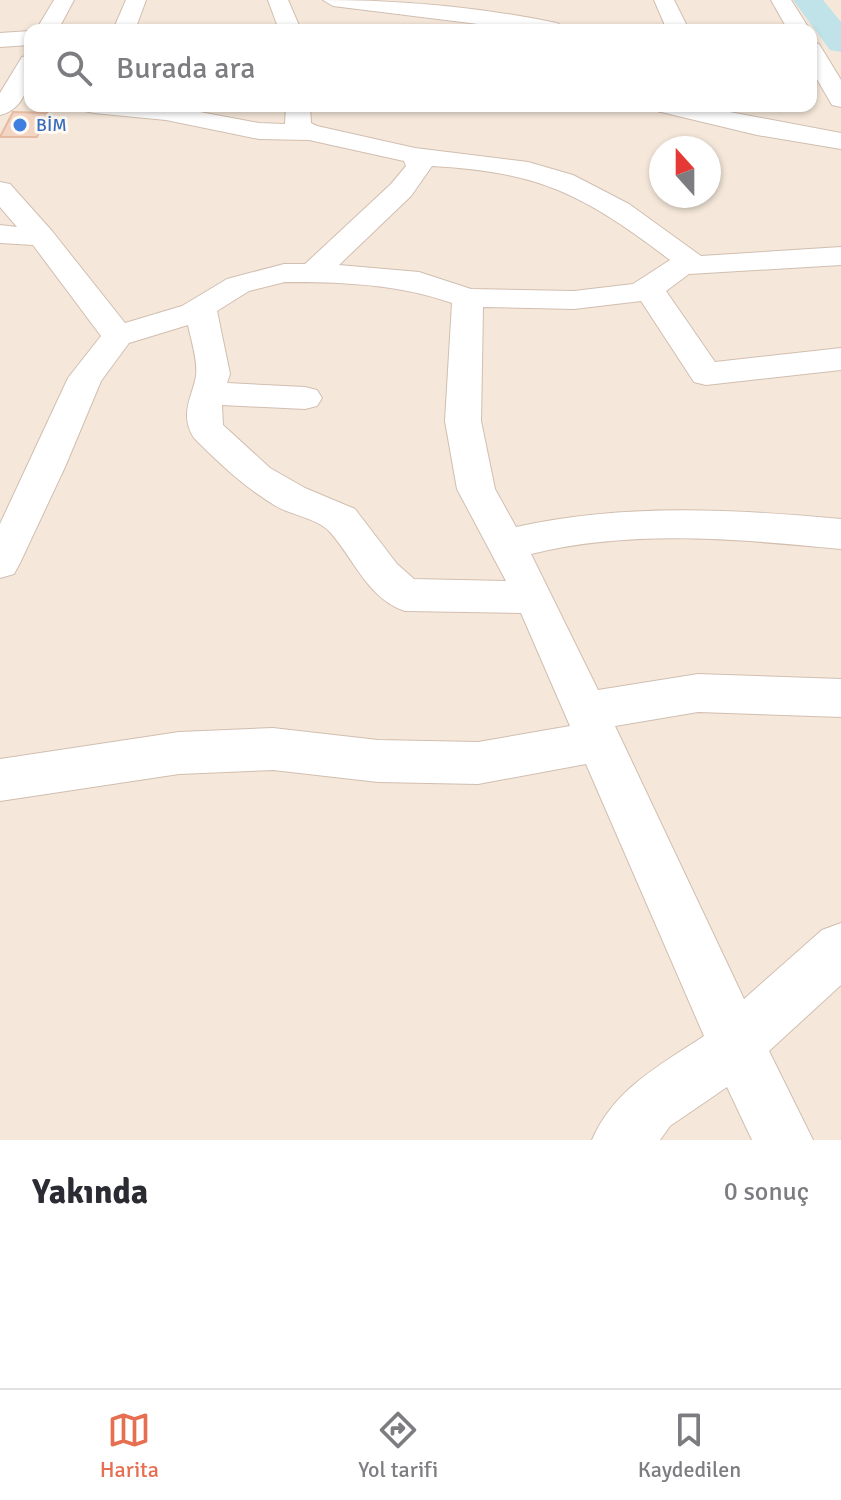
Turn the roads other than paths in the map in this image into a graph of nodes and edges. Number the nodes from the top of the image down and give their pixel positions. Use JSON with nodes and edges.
{"nodes":[{"id":1,"x":64,"y":0,"type":"edge"},
{"id":2,"x":136,"y":0,"type":"edge"},
{"id":3,"x":278,"y":0,"type":"edge"},
{"id":4,"x":333,"y":0,"type":"edge"},
{"id":5,"x":664,"y":0,"type":"edge"},
{"id":6,"x":781,"y":0,"type":"edge"},
{"id":7,"x":390,"y":4,"type":"edge"},
{"id":8,"x":50,"y":24,"type":"edge"},
{"id":9,"x":126,"y":24,"type":"edge"},
{"id":10,"x":288,"y":24,"type":"edge"},
{"id":11,"x":524,"y":24,"type":"edge"},
{"id":12,"x":675,"y":24,"type":"edge"},
{"id":13,"x":795,"y":24,"type":"edge"},
{"id":14,"x":24,"y":38,"type":"edge"},
{"id":15,"x":0,"y":40,"type":"edge"},
{"id":16,"x":817,"y":59,"type":"edge"},
{"id":17,"x":24,"y":76,"type":"edge"},
{"id":18,"x":817,"y":93,"type":"edge"},
{"id":19,"x":839,"y":95,"type":"edge"},
{"id":20,"x":13,"y":102,"type":"edge"},
{"id":21,"x":157,"y":112,"type":"edge"},
{"id":22,"x":298,"y":112,"type":"edge"},
{"id":23,"x":692,"y":112,"type":"edge"},
{"id":24,"x":309,"y":132,"type":"junction"},
{"id":25,"x":841,"y":141,"type":"edge"},
{"id":26,"x":415,"y":156,"type":"junction"},
{"id":27,"x":0,"y":190,"type":"edge"},
{"id":28,"x":0,"y":234,"type":"edge"},
{"id":29,"x":42,"y":237,"type":"junction"},
{"id":30,"x":841,"y":256,"type":"edge"},
{"id":31,"x":680,"y":266,"type":"junction"},
{"id":32,"x":313,"y":273,"type":"junction"},
{"id":33,"x":648,"y":288,"type":"junction"},
{"id":34,"x":468,"y":298,"type":"junction"},
{"id":35,"x":201,"y":308,"type":"junction"},
{"id":36,"x":118,"y":336,"type":"junction"},
{"id":37,"x":841,"y":359,"type":"edge"},
{"id":38,"x":206,"y":393,"type":"junction"},
{"id":39,"x":305,"y":398,"type":"dead end"},
{"id":40,"x":841,"y":534,"type":"edge"},
{"id":41,"x":505,"y":545,"type":"junction"},
{"id":42,"x":0,"y":563,"type":"edge"},
{"id":43,"x":534,"y":596,"type":"junction"},
{"id":44,"x":841,"y":698,"type":"edge"},
{"id":45,"x":594,"y":726,"type":"junction"},
{"id":46,"x":0,"y":780,"type":"edge"},
{"id":47,"x":841,"y":949,"type":"edge"},
{"id":48,"x":737,"y":1047,"type":"junction"},
{"id":49,"x":622,"y":1140,"type":"edge"},
{"id":50,"x":783,"y":1140,"type":"edge"}],
"edges":[{"from":1,"to":8,"type":"street"},
{"from":2,"to":9,"type":"street"},
{"from":3,"to":10,"type":"street"},
{"from":4,"to":7,"type":"street"},
{"from":5,"to":12,"type":"street"},
{"from":6,"to":13,"type":"street"},
{"from":7,"to":11,"type":"street"},
{"from":14,"to":15,"type":"street"},
{"from":16,"to":19,"type":"street"},
{"from":17,"to":20,"type":"street"},
{"from":18,"to":19,"type":"street"},
{"from":21,"to":24,"type":"street"},
{"from":22,"to":24,"type":"street"},
{"from":23,"to":25,"type":"street"},
{"from":24,"to":26,"type":"street"},
{"from":26,"to":31,"type":"street"},
{"from":26,"to":32,"type":"street"},
{"from":27,"to":29,"type":"street"},
{"from":28,"to":29,"type":"street"},
{"from":29,"to":36,"type":"street"},
{"from":30,"to":31,"type":"street"},
{"from":31,"to":33,"type":"street"},
{"from":32,"to":34,"type":"street"},
{"from":32,"to":35,"type":"street"},
{"from":33,"to":34,"type":"street"},
{"from":33,"to":37,"type":"street"},
{"from":34,"to":41,"type":"street"},
{"from":35,"to":36,"type":"street"},
{"from":35,"to":38,"type":"street"},
{"from":36,"to":42,"type":"street"},
{"from":38,"to":39,"type":"street"},
{"from":38,"to":43,"type":"street"},
{"from":40,"to":41,"type":"street"},
{"from":41,"to":43,"type":"street"},
{"from":43,"to":45,"type":"street"},
{"from":44,"to":45,"type":"street"},
{"from":45,"to":46,"type":"street"},
{"from":45,"to":48,"type":"street"},
{"from":47,"to":48,"type":"street"},
{"from":48,"to":49,"type":"street"},
{"from":48,"to":50,"type":"street"}]}
